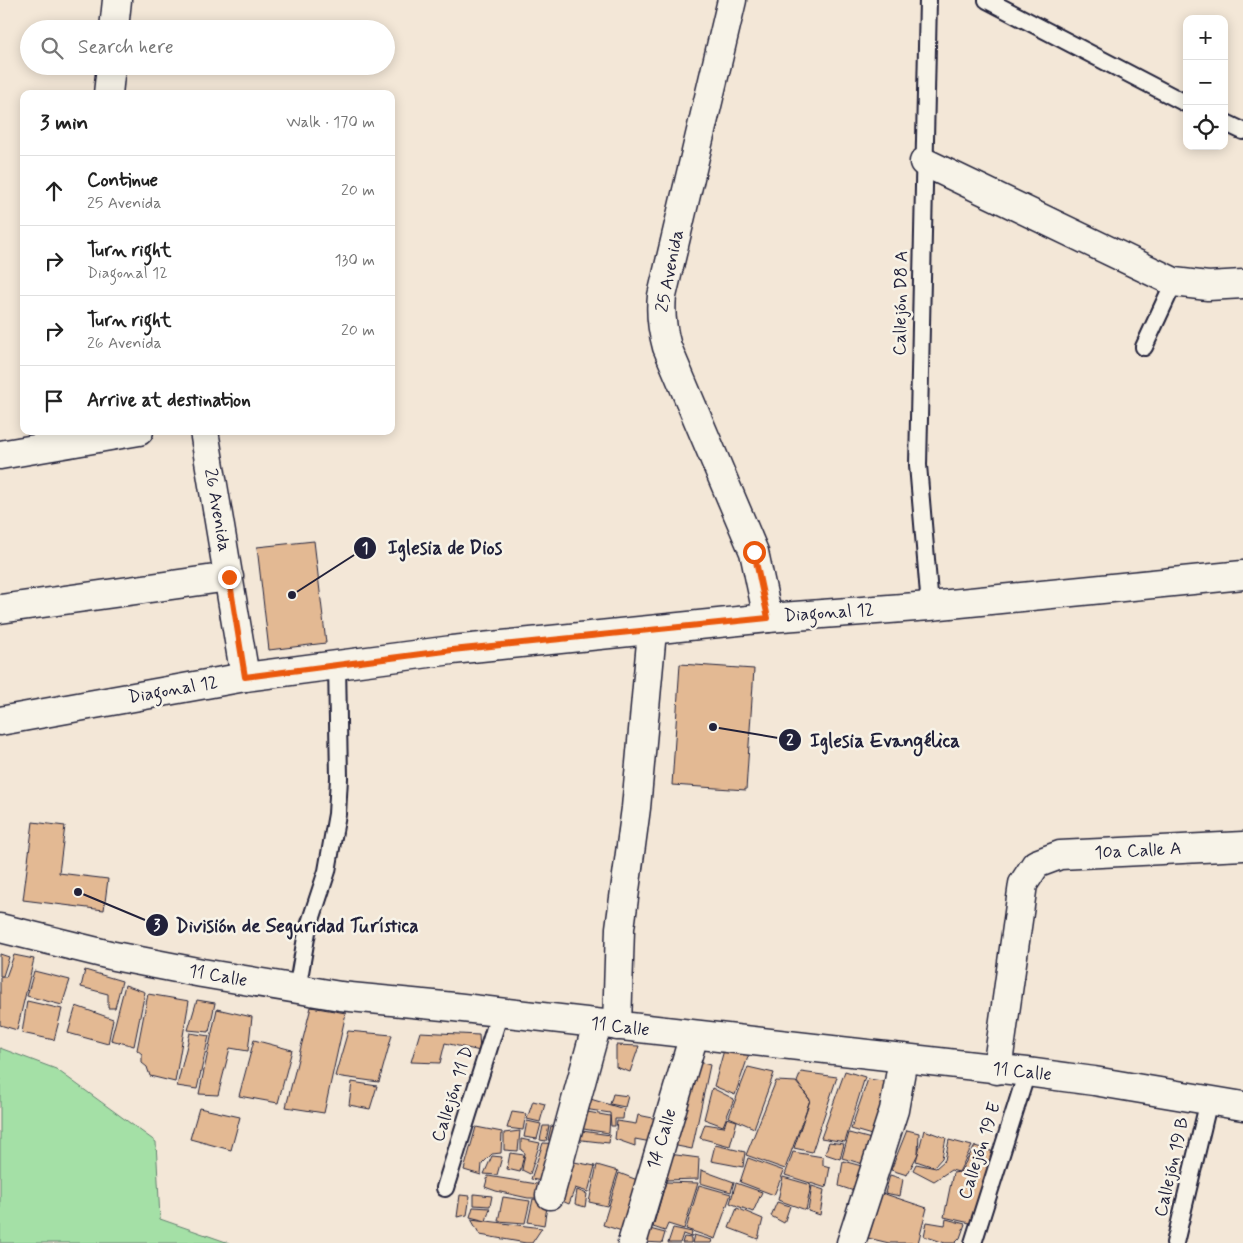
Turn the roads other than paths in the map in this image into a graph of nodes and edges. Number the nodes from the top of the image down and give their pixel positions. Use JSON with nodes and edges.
{"nodes":[{"id":1,"x":117,"y":0,"type":"edge"},
{"id":2,"x":732,"y":0,"type":"edge"},
{"id":3,"x":928,"y":0,"type":"edge"},
{"id":4,"x":987,"y":0,"type":"edge"},
{"id":5,"x":115,"y":20,"type":"edge"},
{"id":6,"x":109,"y":75,"type":"edge"},
{"id":7,"x":108,"y":90,"type":"edge"},
{"id":8,"x":1183,"y":102,"type":"edge"},
{"id":9,"x":1228,"y":124,"type":"edge"},
{"id":10,"x":1243,"y":131,"type":"edge"},
{"id":11,"x":924,"y":162,"type":"junction"},
{"id":12,"x":1174,"y":282,"type":"junction"},
{"id":13,"x":1243,"y":284,"type":"edge"},
{"id":14,"x":1144,"y":347,"type":"dead end"},
{"id":15,"x":116,"y":435,"type":"edge"},
{"id":16,"x":205,"y":435,"type":"edge"},
{"id":17,"x":0,"y":455,"type":"edge"},
{"id":18,"x":1243,"y":575,"type":"edge"},
{"id":19,"x":229,"y":577,"type":"junction"},
{"id":20,"x":930,"y":606,"type":"junction"},
{"id":21,"x":0,"y":609,"type":"edge"},
{"id":22,"x":768,"y":618,"type":"junction"},
{"id":23,"x":652,"y":631,"type":"junction"},
{"id":24,"x":337,"y":664,"type":"junction"},
{"id":25,"x":245,"y":677,"type":"junction"},
{"id":26,"x":0,"y":721,"type":"edge"},
{"id":27,"x":1243,"y":846,"type":"edge"},
{"id":28,"x":0,"y":928,"type":"edge"},
{"id":29,"x":297,"y":990,"type":"junction"},
{"id":30,"x":500,"y":1012,"type":"junction"},
{"id":31,"x":607,"y":1025,"type":"junction"},
{"id":32,"x":694,"y":1035,"type":"junction"},
{"id":33,"x":904,"y":1059,"type":"junction"},
{"id":34,"x":997,"y":1070,"type":"junction"},
{"id":35,"x":1027,"y":1072,"type":"junction"},
{"id":36,"x":1209,"y":1100,"type":"junction"},
{"id":37,"x":1243,"y":1106,"type":"edge"},
{"id":38,"x":445,"y":1188,"type":"dead end"},
{"id":39,"x":550,"y":1195,"type":"dead end"},
{"id":40,"x":632,"y":1243,"type":"edge"},
{"id":41,"x":851,"y":1243,"type":"edge"},
{"id":42,"x":973,"y":1243,"type":"edge"},
{"id":43,"x":1175,"y":1243,"type":"edge"}],
"edges":[{"from":1,"to":5,"type":"street"},
{"from":2,"to":22,"type":"street","name":"25 Avenida"},
{"from":3,"to":11,"type":"lane","name":"Callejón D8 A"},
{"from":4,"to":8,"type":"lane"},
{"from":6,"to":7,"type":"street"},
{"from":9,"to":10,"type":"lane"},
{"from":11,"to":12,"type":"street"},
{"from":11,"to":20,"type":"lane","name":"Callejón D8 A"},
{"from":12,"to":13,"type":"street"},
{"from":12,"to":14,"type":"lane"},
{"from":15,"to":17,"type":"street"},
{"from":16,"to":19,"type":"street","name":"26 Avenida"},
{"from":18,"to":20,"type":"street","name":"Diagonal 12"},
{"from":19,"to":21,"type":"street"},
{"from":19,"to":25,"type":"street","name":"26 Avenida"},
{"from":20,"to":22,"type":"street","name":"Diagonal 12"},
{"from":22,"to":23,"type":"street","name":"Diagonal 12"},
{"from":23,"to":24,"type":"street","name":"Diagonal 12"},
{"from":23,"to":31,"type":"street"},
{"from":24,"to":25,"type":"street","name":"Diagonal 12"},
{"from":24,"to":29,"type":"lane"},
{"from":25,"to":26,"type":"street","name":"Diagonal 12"},
{"from":27,"to":34,"type":"street","name":"10a Calle A"},
{"from":28,"to":29,"type":"street","name":"11 Calle"},
{"from":29,"to":30,"type":"street","name":"11 Calle"},
{"from":30,"to":31,"type":"street","name":"11 Calle"},
{"from":30,"to":38,"type":"lane","name":"Callejón 11 D"},
{"from":31,"to":32,"type":"street","name":"11 Calle"},
{"from":31,"to":39,"type":"street"},
{"from":32,"to":33,"type":"street","name":"11 Calle"},
{"from":32,"to":40,"type":"street","name":"14 Calle"},
{"from":33,"to":34,"type":"street","name":"11 Calle"},
{"from":33,"to":41,"type":"street"},
{"from":34,"to":35,"type":"street","name":"11 Calle"},
{"from":35,"to":36,"type":"street","name":"11 Calle"},
{"from":35,"to":42,"type":"lane","name":"Callejón 19 E"},
{"from":36,"to":37,"type":"street","name":"11 Calle"},
{"from":36,"to":43,"type":"lane","name":"Callejón 19 B"}]}
